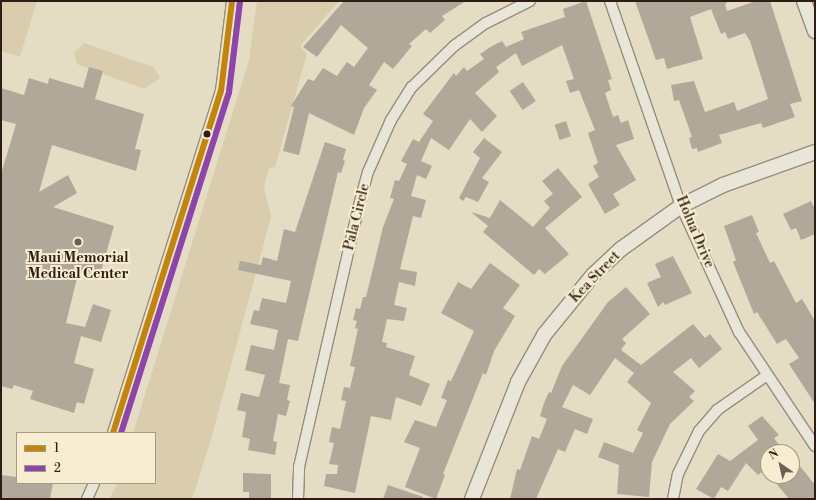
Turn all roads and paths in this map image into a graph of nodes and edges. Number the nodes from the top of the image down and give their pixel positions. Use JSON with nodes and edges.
{"nodes":[{"id":1,"x":232,"y":1,"type":"edge"},
{"id":2,"x":530,"y":1,"type":"edge"},
{"id":3,"x":610,"y":1,"type":"edge"},
{"id":4,"x":804,"y":1,"type":"edge"},
{"id":5,"x":815,"y":31,"type":"edge"},
{"id":6,"x":815,"y":152,"type":"edge"},
{"id":7,"x":681,"y":206,"type":"junction"},
{"id":8,"x":766,"y":376,"type":"junction"},
{"id":9,"x":113,"y":432,"type":"edge"},
{"id":10,"x":815,"y":446,"type":"edge"},
{"id":11,"x":94,"y":484,"type":"edge"},
{"id":12,"x":87,"y":499,"type":"edge"},
{"id":13,"x":298,"y":499,"type":"edge"},
{"id":14,"x":472,"y":499,"type":"edge"},
{"id":15,"x":673,"y":499,"type":"edge"}],
"edges":[{"from":1,"to":9,"type":"street"},
{"from":2,"to":13,"type":"street","name":"Pala Circle"},
{"from":3,"to":7,"type":"street","name":"Holua Drive"},
{"from":4,"to":5,"type":"street"},
{"from":6,"to":7,"type":"street","name":"Kea Street"},
{"from":7,"to":8,"type":"street","name":"Holua Drive"},
{"from":7,"to":14,"type":"street","name":"Kea Street"},
{"from":8,"to":10,"type":"street","name":"Holua Drive"},
{"from":8,"to":15,"type":"street"},
{"from":11,"to":12,"type":"street"}]}
